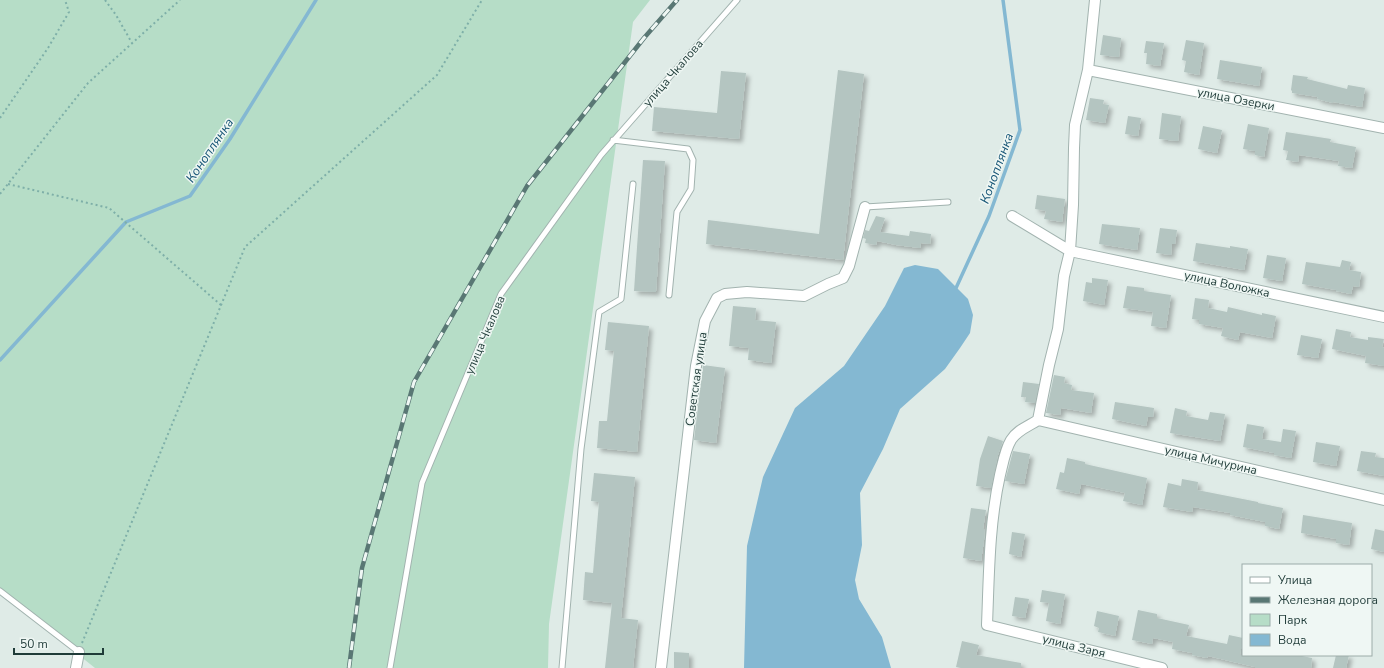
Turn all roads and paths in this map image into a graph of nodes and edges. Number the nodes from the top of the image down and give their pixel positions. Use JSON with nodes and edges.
{"nodes":[{"id":1,"x":65,"y":0,"type":"edge"},
{"id":2,"x":105,"y":0,"type":"edge"},
{"id":3,"x":180,"y":0,"type":"edge"},
{"id":4,"x":482,"y":0,"type":"edge"},
{"id":5,"x":737,"y":0,"type":"edge"},
{"id":6,"x":1095,"y":0,"type":"edge"},
{"id":7,"x":132,"y":43,"type":"junction"},
{"id":8,"x":1088,"y":70,"type":"junction"},
{"id":9,"x":0,"y":118,"type":"edge"},
{"id":10,"x":1384,"y":128,"type":"edge"},
{"id":11,"x":614,"y":140,"type":"junction"},
{"id":12,"x":8,"y":184,"type":"junction"},
{"id":13,"x":633,"y":184,"type":"dead end"},
{"id":14,"x":0,"y":194,"type":"edge"},
{"id":15,"x":948,"y":202,"type":"dead end"},
{"id":16,"x":864,"y":207,"type":"joint"},
{"id":17,"x":1012,"y":216,"type":"dead end"},
{"id":18,"x":1070,"y":251,"type":"junction"},
{"id":19,"x":669,"y":295,"type":"dead end"},
{"id":20,"x":221,"y":305,"type":"junction"},
{"id":21,"x":1384,"y":317,"type":"edge"},
{"id":22,"x":1038,"y":420,"type":"junction"},
{"id":23,"x":1384,"y":500,"type":"edge"},
{"id":24,"x":0,"y":591,"type":"edge"},
{"id":25,"x":79,"y":652,"type":"junction"},
{"id":26,"x":76,"y":668,"type":"edge"},
{"id":27,"x":390,"y":668,"type":"edge"},
{"id":28,"x":562,"y":668,"type":"edge"},
{"id":29,"x":662,"y":668,"type":"edge"},
{"id":30,"x":1162,"y":668,"type":"edge"}],
"edges":[{"from":1,"to":9,"type":"path"},
{"from":2,"to":7,"type":"path"},
{"from":3,"to":7,"type":"path"},
{"from":4,"to":20,"type":"path"},
{"from":5,"to":11,"type":"lane","name":"улица Чкалова"},
{"from":6,"to":8,"type":"street"},
{"from":7,"to":12,"type":"path"},
{"from":8,"to":10,"type":"street","name":"улица Озерки"},
{"from":8,"to":18,"type":"street"},
{"from":11,"to":19,"type":"lane"},
{"from":11,"to":27,"type":"lane","name":"улица Чкалова"},
{"from":12,"to":14,"type":"path"},
{"from":12,"to":20,"type":"path"},
{"from":13,"to":28,"type":"lane"},
{"from":15,"to":16,"type":"lane"},
{"from":16,"to":29,"type":"street","name":"Советская улица"},
{"from":17,"to":18,"type":"street"},
{"from":18,"to":21,"type":"street","name":"улица Воложка"},
{"from":18,"to":22,"type":"street"},
{"from":20,"to":25,"type":"path"},
{"from":22,"to":23,"type":"street","name":"улица Мичурина"},
{"from":22,"to":30,"type":"street","name":"улица Заря"},
{"from":24,"to":25,"type":"lane"},
{"from":25,"to":26,"type":"street"}]}
